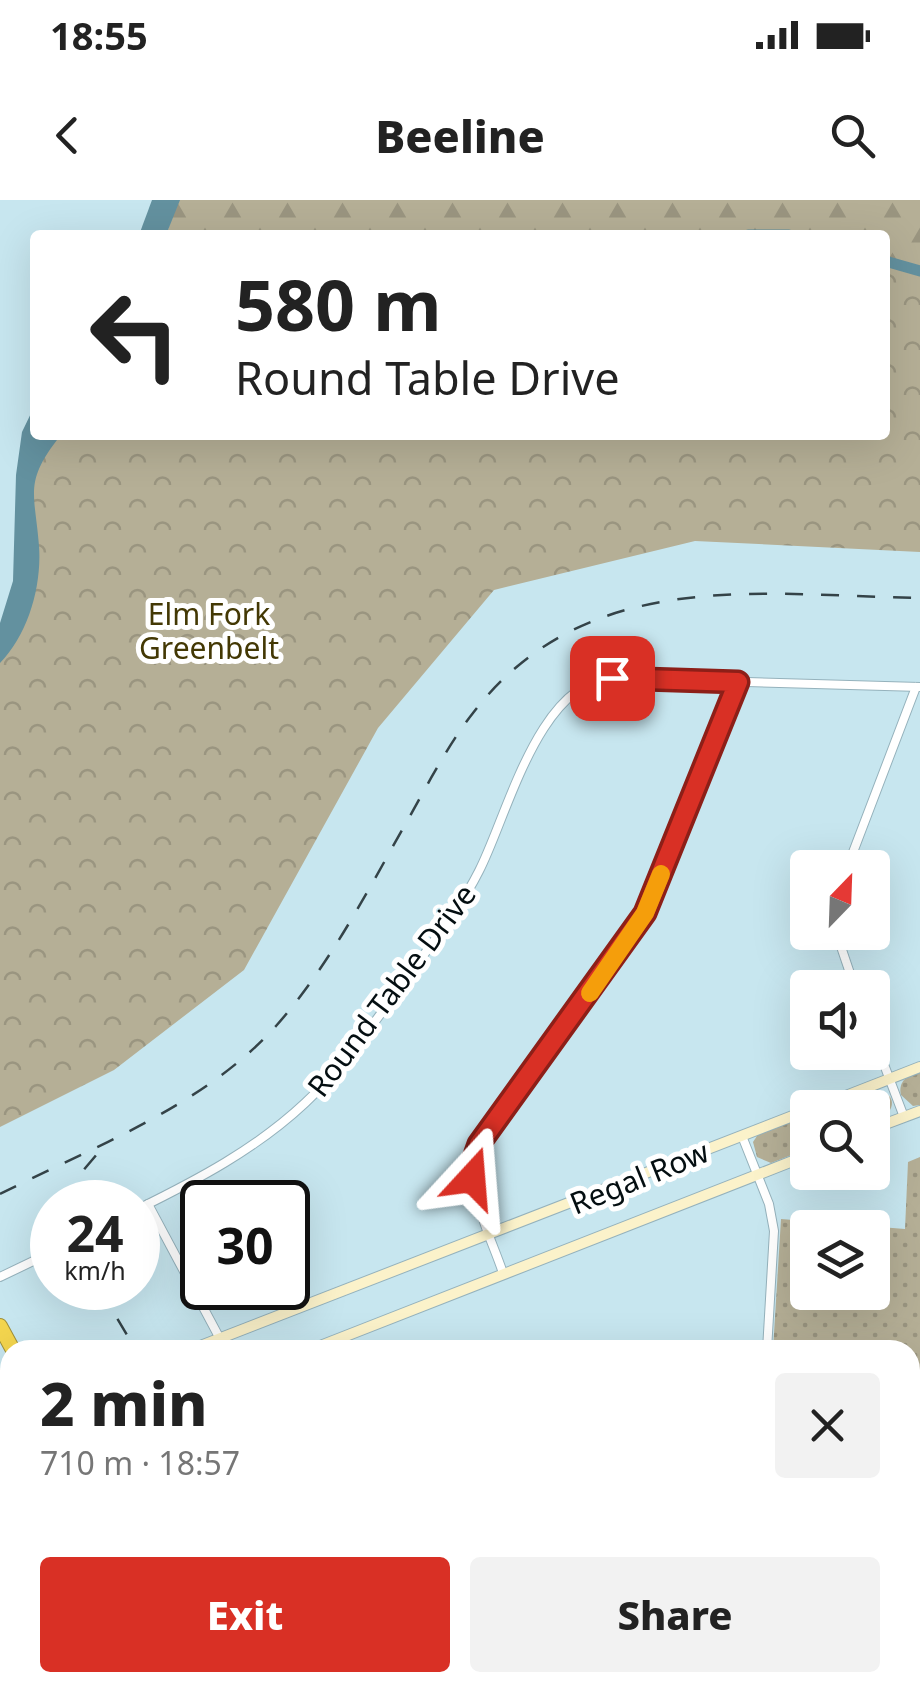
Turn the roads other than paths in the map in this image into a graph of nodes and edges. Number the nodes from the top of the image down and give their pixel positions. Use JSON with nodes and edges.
{"nodes":[{"id":1,"x":738,"y":682,"type":"junction"},
{"id":2,"x":918,"y":687,"type":"edge"},
{"id":3,"x":854,"y":850,"type":"edge"},
{"id":4,"x":920,"y":1066,"type":"edge"},
{"id":5,"x":886,"y":1070,"type":"edge"},
{"id":6,"x":889,"y":1078,"type":"junction"},
{"id":7,"x":859,"y":1090,"type":"edge"},
{"id":8,"x":920,"y":1111,"type":"edge"},
{"id":9,"x":790,"y":1117,"type":"edge"},
{"id":10,"x":904,"y":1117,"type":"junction"},
{"id":11,"x":890,"y":1122,"type":"edge"},
{"id":12,"x":742,"y":1136,"type":"junction"},
{"id":13,"x":790,"y":1162,"type":"edge"},
{"id":14,"x":758,"y":1174,"type":"junction"},
{"id":15,"x":160,"y":1198,"type":"edge"},
{"id":16,"x":160,"y":1226,"type":"edge"},
{"id":17,"x":490,"y":1234,"type":"junction"},
{"id":18,"x":30,"y":1263,"type":"edge"},
{"id":19,"x":503,"y":1273,"type":"junction"},
{"id":20,"x":0,"y":1277,"type":"edge"},
{"id":21,"x":221,"y":1338,"type":"junction"},
{"id":22,"x":216,"y":1340,"type":"edge"},
{"id":23,"x":335,"y":1340,"type":"edge"},
{"id":24,"x":768,"y":1340,"type":"edge"}],
"edges":[{"from":1,"to":2,"type":"street","name":"Round Table Drive"},
{"from":1,"to":15,"type":"street","name":"Round Table Drive"},
{"from":1,"to":17,"type":"street"},
{"from":2,"to":3,"type":"street"},
{"from":4,"to":6,"type":"main road"},
{"from":5,"to":6,"type":"street"},
{"from":6,"to":7,"type":"main road"},
{"from":6,"to":10,"type":"street"},
{"from":8,"to":10,"type":"main road"},
{"from":9,"to":12,"type":"main road","name":"Regal Row"},
{"from":10,"to":11,"type":"main road"},
{"from":12,"to":14,"type":"street"},
{"from":12,"to":17,"type":"main road","name":"Regal Row"},
{"from":13,"to":14,"type":"main road","name":"Regal Row"},
{"from":14,"to":19,"type":"main road","name":"Regal Row"},
{"from":14,"to":24,"type":"street"},
{"from":16,"to":21,"type":"street"},
{"from":17,"to":19,"type":"street"},
{"from":17,"to":21,"type":"main road","name":"Regal Row"},
{"from":18,"to":20,"type":"street"},
{"from":19,"to":23,"type":"main road","name":"Regal Row"},
{"from":21,"to":22,"type":"main road","name":"Regal Row"}]}
